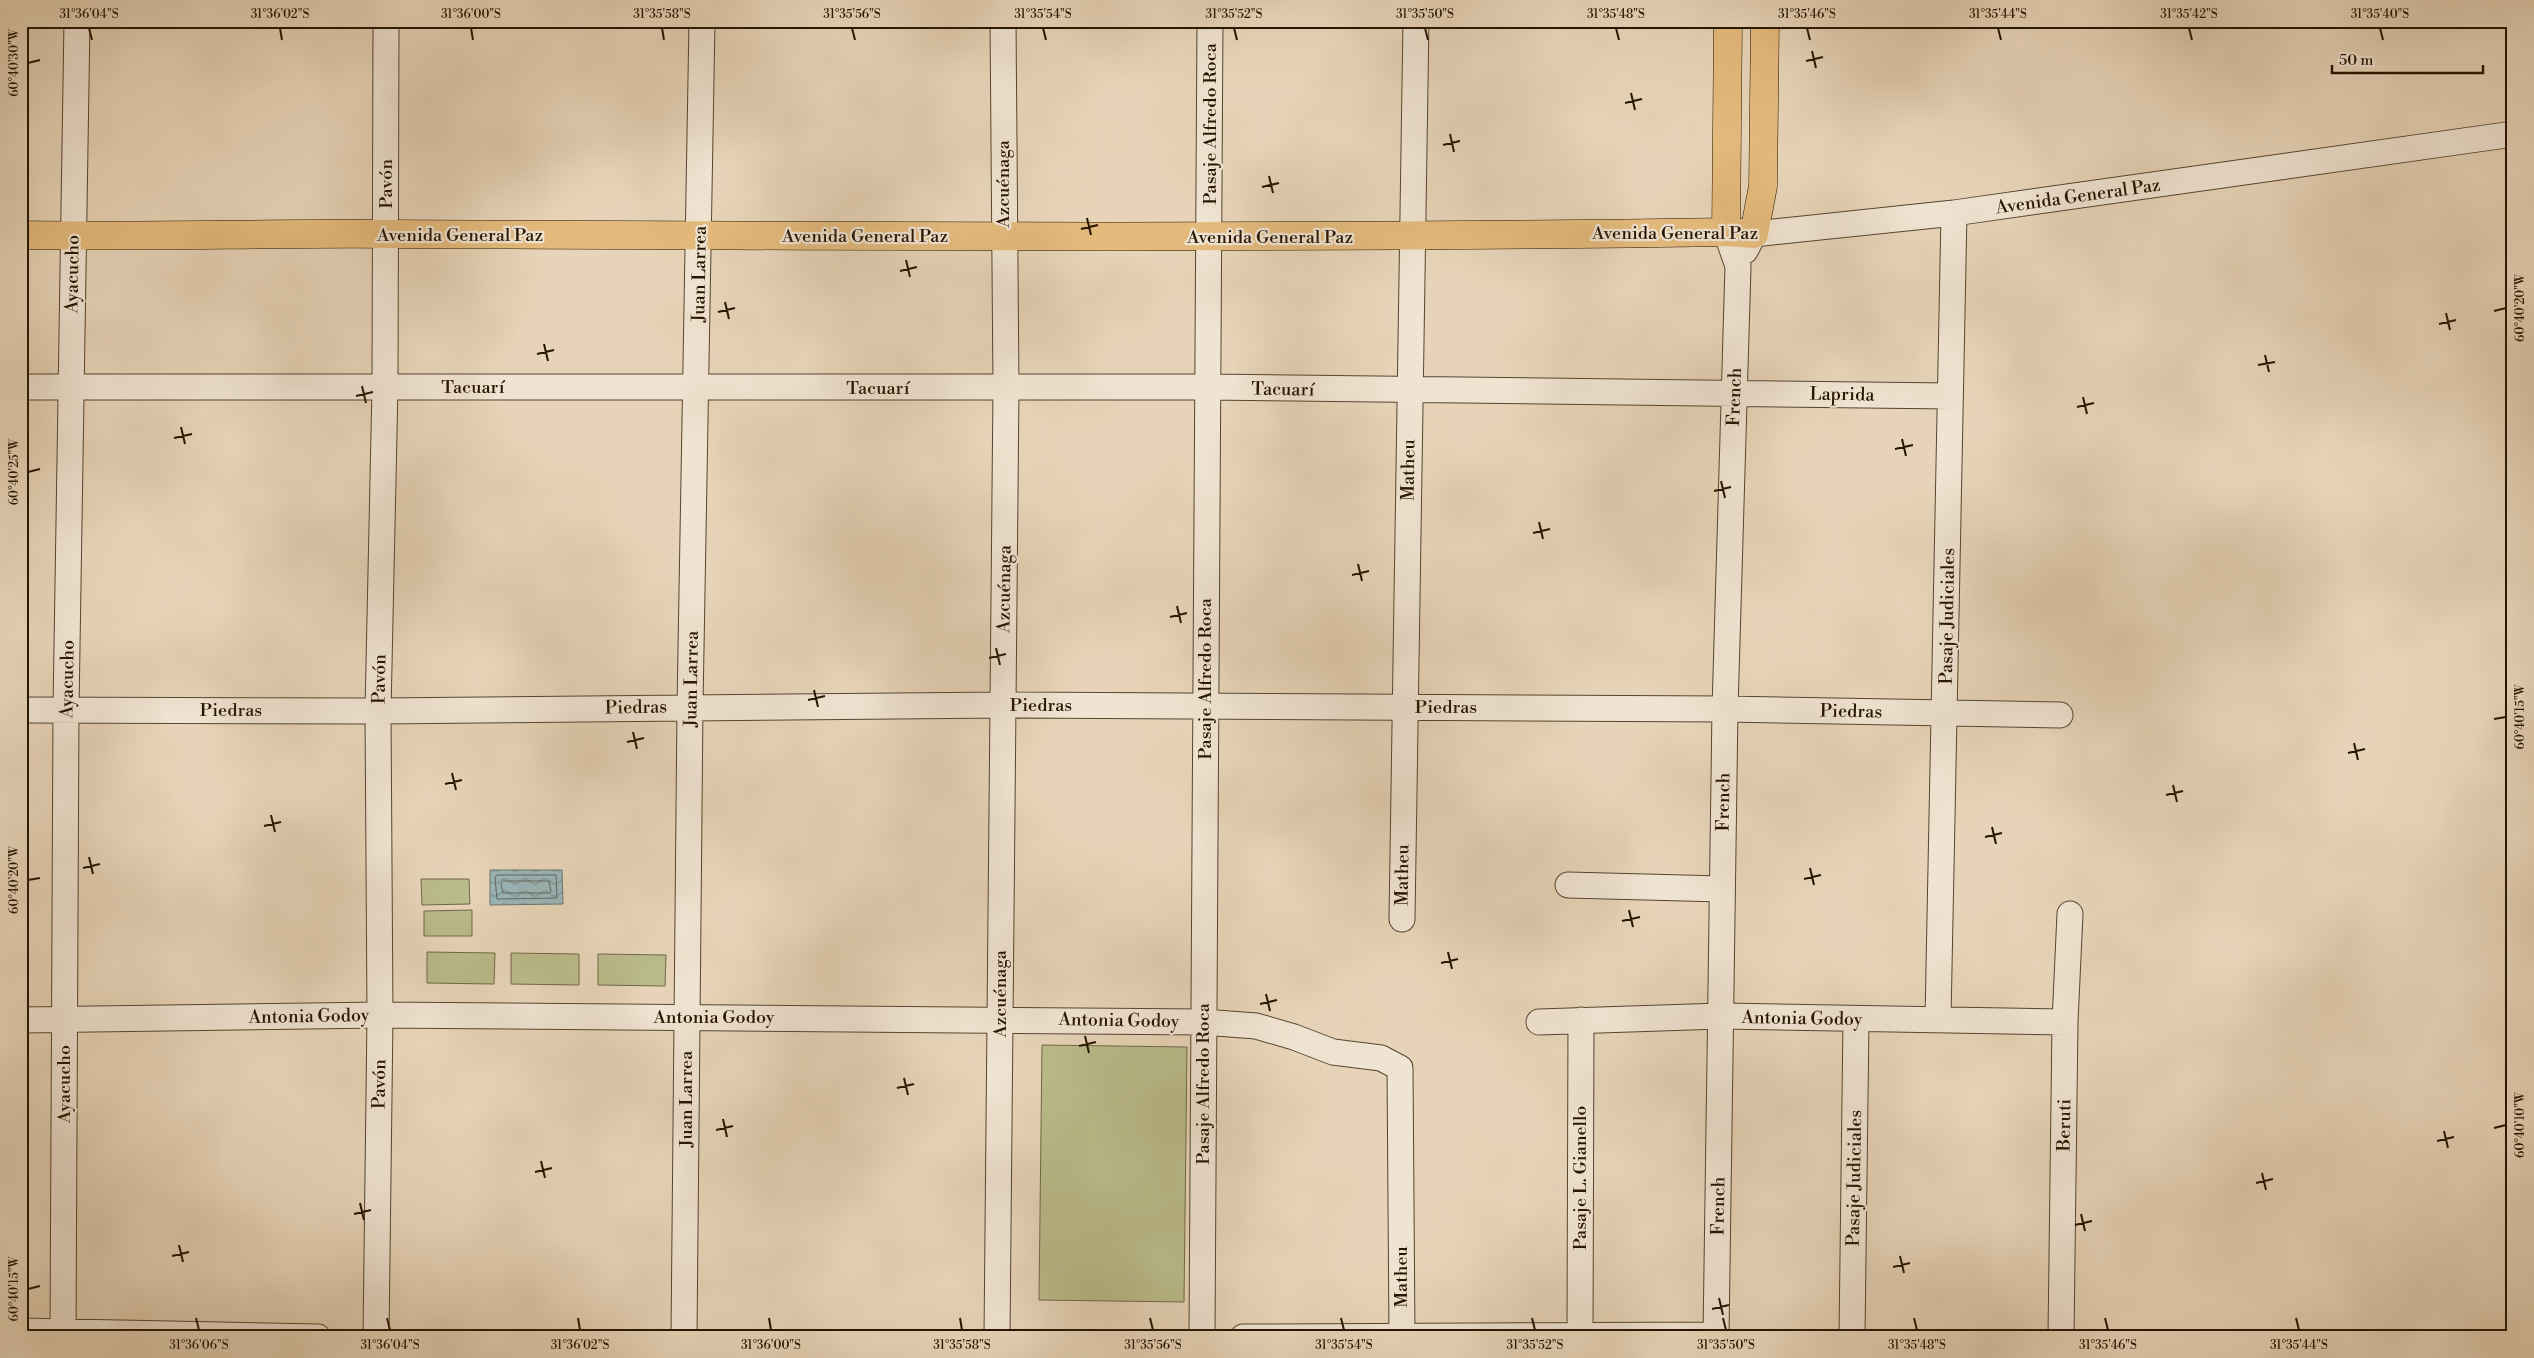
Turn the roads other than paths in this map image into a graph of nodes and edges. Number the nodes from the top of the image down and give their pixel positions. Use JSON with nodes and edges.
{"nodes":[{"id":1,"x":77,"y":21,"type":"edge"},
{"id":2,"x":386,"y":21,"type":"edge"},
{"id":3,"x":702,"y":21,"type":"edge"},
{"id":4,"x":1003,"y":21,"type":"edge"},
{"id":5,"x":1210,"y":21,"type":"edge"},
{"id":6,"x":1416,"y":21,"type":"edge"},
{"id":7,"x":1728,"y":21,"type":"edge"},
{"id":8,"x":1765,"y":21,"type":"edge"},
{"id":9,"x":2513,"y":134,"type":"edge"},
{"id":10,"x":1954,"y":213,"type":"junction"},
{"id":11,"x":1726,"y":232,"type":"junction"},
{"id":12,"x":386,"y":234,"type":"junction"},
{"id":13,"x":1754,"y":234,"type":"junction"},
{"id":14,"x":21,"y":235,"type":"edge"},
{"id":15,"x":1003,"y":235,"type":"junction"},
{"id":16,"x":72,"y":236,"type":"junction"},
{"id":17,"x":699,"y":237,"type":"junction"},
{"id":18,"x":1210,"y":237,"type":"junction"},
{"id":19,"x":1413,"y":237,"type":"junction"},
{"id":20,"x":1738,"y":266,"type":"junction"},
{"id":21,"x":21,"y":387,"type":"edge"},
{"id":22,"x":71,"y":387,"type":"junction"},
{"id":23,"x":385,"y":387,"type":"junction"},
{"id":24,"x":697,"y":388,"type":"junction"},
{"id":25,"x":1006,"y":388,"type":"junction"},
{"id":26,"x":1207,"y":388,"type":"junction"},
{"id":27,"x":1409,"y":390,"type":"junction"},
{"id":28,"x":1734,"y":393,"type":"junction"},
{"id":29,"x":1950,"y":396,"type":"junction"},
{"id":30,"x":1002,"y":705,"type":"junction"},
{"id":31,"x":1204,"y":705,"type":"junction"},
{"id":32,"x":690,"y":706,"type":"junction"},
{"id":33,"x":1405,"y":707,"type":"junction"},
{"id":34,"x":1725,"y":709,"type":"junction"},
{"id":35,"x":21,"y":710,"type":"edge"},
{"id":36,"x":66,"y":710,"type":"junction"},
{"id":37,"x":378,"y":711,"type":"junction"},
{"id":38,"x":1946,"y":712,"type":"junction"},
{"id":39,"x":2060,"y":715,"type":"dead end"},
{"id":40,"x":1568,"y":886,"type":"dead end"},
{"id":41,"x":1722,"y":889,"type":"junction"},
{"id":42,"x":2070,"y":914,"type":"dead end"},
{"id":43,"x":1402,"y":919,"type":"dead end"},
{"id":44,"x":380,"y":1015,"type":"junction"},
{"id":45,"x":1720,"y":1016,"type":"junction"},
{"id":46,"x":687,"y":1017,"type":"junction"},
{"id":47,"x":1000,"y":1018,"type":"junction"},
{"id":48,"x":1938,"y":1019,"type":"junction"},
{"id":49,"x":21,"y":1020,"type":"edge"},
{"id":50,"x":1581,"y":1020,"type":"junction"},
{"id":51,"x":1856,"y":1020,"type":"junction"},
{"id":52,"x":64,"y":1021,"type":"junction"},
{"id":53,"x":1202,"y":1022,"type":"junction"},
{"id":54,"x":1539,"y":1022,"type":"dead end"},
{"id":55,"x":2065,"y":1022,"type":"junction"},
{"id":56,"x":1400,"y":1068,"type":"joint"},
{"id":57,"x":21,"y":1331,"type":"edge"},
{"id":58,"x":62,"y":1334,"type":"edge"},
{"id":59,"x":1402,"y":1336,"type":"edge"},
{"id":60,"x":1580,"y":1336,"type":"edge"},
{"id":61,"x":1716,"y":1336,"type":"edge"},
{"id":62,"x":318,"y":1337,"type":"edge"},
{"id":63,"x":376,"y":1337,"type":"edge"},
{"id":64,"x":684,"y":1337,"type":"edge"},
{"id":65,"x":996,"y":1337,"type":"edge"},
{"id":66,"x":1202,"y":1337,"type":"edge"},
{"id":67,"x":1243,"y":1337,"type":"edge"},
{"id":68,"x":1852,"y":1337,"type":"edge"},
{"id":69,"x":2060,"y":1337,"type":"edge"}],
"edges":[{"from":1,"to":16,"type":"street","name":"Ayacucho"},
{"from":2,"to":12,"type":"street","name":"Pavón"},
{"from":3,"to":17,"type":"street","name":"Juan Larrea"},
{"from":4,"to":15,"type":"street","name":"Azcuénaga"},
{"from":5,"to":18,"type":"street","name":"Pasaje Alfredo Roca"},
{"from":6,"to":19,"type":"street","name":"Matheu"},
{"from":7,"to":11,"type":"main road","name":"French"},
{"from":8,"to":13,"type":"main road","name":"French"},
{"from":9,"to":10,"type":"street","name":"Avenida General Paz"},
{"from":10,"to":13,"type":"street","name":"Avenida General Paz"},
{"from":10,"to":29,"type":"street","name":"Pasaje Judiciales"},
{"from":11,"to":13,"type":"main road","name":"Avenida General Paz"},
{"from":11,"to":19,"type":"main road","name":"Avenida General Paz"},
{"from":11,"to":20,"type":"street","name":"French"},
{"from":12,"to":16,"type":"main road","name":"Avenida General Paz"},
{"from":12,"to":17,"type":"main road","name":"Avenida General Paz"},
{"from":12,"to":23,"type":"street","name":"Pavón"},
{"from":13,"to":20,"type":"street","name":"French"},
{"from":14,"to":16,"type":"main road","name":"Avenida General Paz"},
{"from":15,"to":17,"type":"main road","name":"Avenida General Paz"},
{"from":15,"to":18,"type":"main road","name":"Avenida General Paz"},
{"from":15,"to":25,"type":"street","name":"Azcuénaga"},
{"from":16,"to":22,"type":"street","name":"Ayacucho"},
{"from":17,"to":24,"type":"street","name":"Juan Larrea"},
{"from":18,"to":19,"type":"main road","name":"Avenida General Paz"},
{"from":18,"to":26,"type":"street","name":"Pasaje Alfredo Roca"},
{"from":19,"to":27,"type":"street","name":"Matheu"},
{"from":20,"to":28,"type":"street","name":"French"},
{"from":21,"to":22,"type":"street","name":"Tacuarí"},
{"from":22,"to":23,"type":"street","name":"Tacuarí"},
{"from":22,"to":36,"type":"street","name":"Ayacucho"},
{"from":23,"to":24,"type":"street","name":"Tacuarí"},
{"from":23,"to":37,"type":"street","name":"Pavón"},
{"from":24,"to":25,"type":"street","name":"Tacuarí"},
{"from":24,"to":32,"type":"street","name":"Juan Larrea"},
{"from":25,"to":26,"type":"street","name":"Tacuarí"},
{"from":25,"to":30,"type":"street","name":"Azcuénaga"},
{"from":26,"to":27,"type":"street","name":"Tacuarí"},
{"from":26,"to":31,"type":"street","name":"Pasaje Alfredo Roca"},
{"from":27,"to":28,"type":"street","name":"Tacuarí"},
{"from":27,"to":33,"type":"street","name":"Matheu"},
{"from":28,"to":29,"type":"street","name":"Laprida"},
{"from":28,"to":34,"type":"street","name":"French"},
{"from":29,"to":38,"type":"street","name":"Pasaje Judiciales"},
{"from":30,"to":31,"type":"street","name":"Piedras"},
{"from":30,"to":32,"type":"street","name":"Piedras"},
{"from":30,"to":47,"type":"street","name":"Azcuénaga"},
{"from":31,"to":33,"type":"street","name":"Piedras"},
{"from":31,"to":53,"type":"street","name":"Pasaje Alfredo Roca"},
{"from":32,"to":37,"type":"street","name":"Piedras"},
{"from":32,"to":46,"type":"street","name":"Juan Larrea"},
{"from":33,"to":34,"type":"street","name":"Piedras"},
{"from":33,"to":43,"type":"street","name":"Matheu"},
{"from":34,"to":38,"type":"street","name":"Piedras"},
{"from":34,"to":41,"type":"street","name":"French"},
{"from":35,"to":36,"type":"street","name":"Piedras"},
{"from":36,"to":37,"type":"street","name":"Piedras"},
{"from":36,"to":52,"type":"street","name":"Ayacucho"},
{"from":37,"to":44,"type":"street","name":"Pavón"},
{"from":38,"to":39,"type":"street","name":"Piedras"},
{"from":38,"to":48,"type":"street","name":"Pasaje Judiciales"},
{"from":40,"to":41,"type":"street"},
{"from":41,"to":45,"type":"street","name":"French"},
{"from":42,"to":55,"type":"street","name":"Beruti"},
{"from":44,"to":46,"type":"street","name":"Antonia Godoy"},
{"from":44,"to":52,"type":"street","name":"Antonia Godoy"},
{"from":44,"to":63,"type":"street","name":"Pavón"},
{"from":45,"to":50,"type":"street","name":"Antonia Godoy"},
{"from":45,"to":51,"type":"street","name":"Antonia Godoy"},
{"from":45,"to":61,"type":"street","name":"French"},
{"from":46,"to":47,"type":"street","name":"Antonia Godoy"},
{"from":46,"to":64,"type":"street","name":"Juan Larrea"},
{"from":47,"to":53,"type":"street","name":"Antonia Godoy"},
{"from":47,"to":65,"type":"street","name":"Azcuénaga"},
{"from":48,"to":51,"type":"street","name":"Antonia Godoy"},
{"from":48,"to":55,"type":"street","name":"Antonia Godoy"},
{"from":49,"to":52,"type":"street","name":"Antonia Godoy"},
{"from":50,"to":54,"type":"street","name":"Antonia Godoy"},
{"from":50,"to":60,"type":"street","name":"Pasaje L. Gianello"},
{"from":51,"to":68,"type":"street","name":"Pasaje Judiciales"},
{"from":52,"to":58,"type":"street","name":"Ayacucho"},
{"from":53,"to":56,"type":"street","name":"Antonia Godoy"},
{"from":53,"to":66,"type":"street","name":"Pasaje Alfredo Roca"},
{"from":55,"to":69,"type":"street","name":"Beruti"},
{"from":56,"to":59,"type":"street","name":"Matheu"},
{"from":57,"to":58,"type":"street"},
{"from":58,"to":62,"type":"street"},
{"from":59,"to":60,"type":"street"},
{"from":59,"to":67,"type":"street"},
{"from":60,"to":61,"type":"street"}]}
